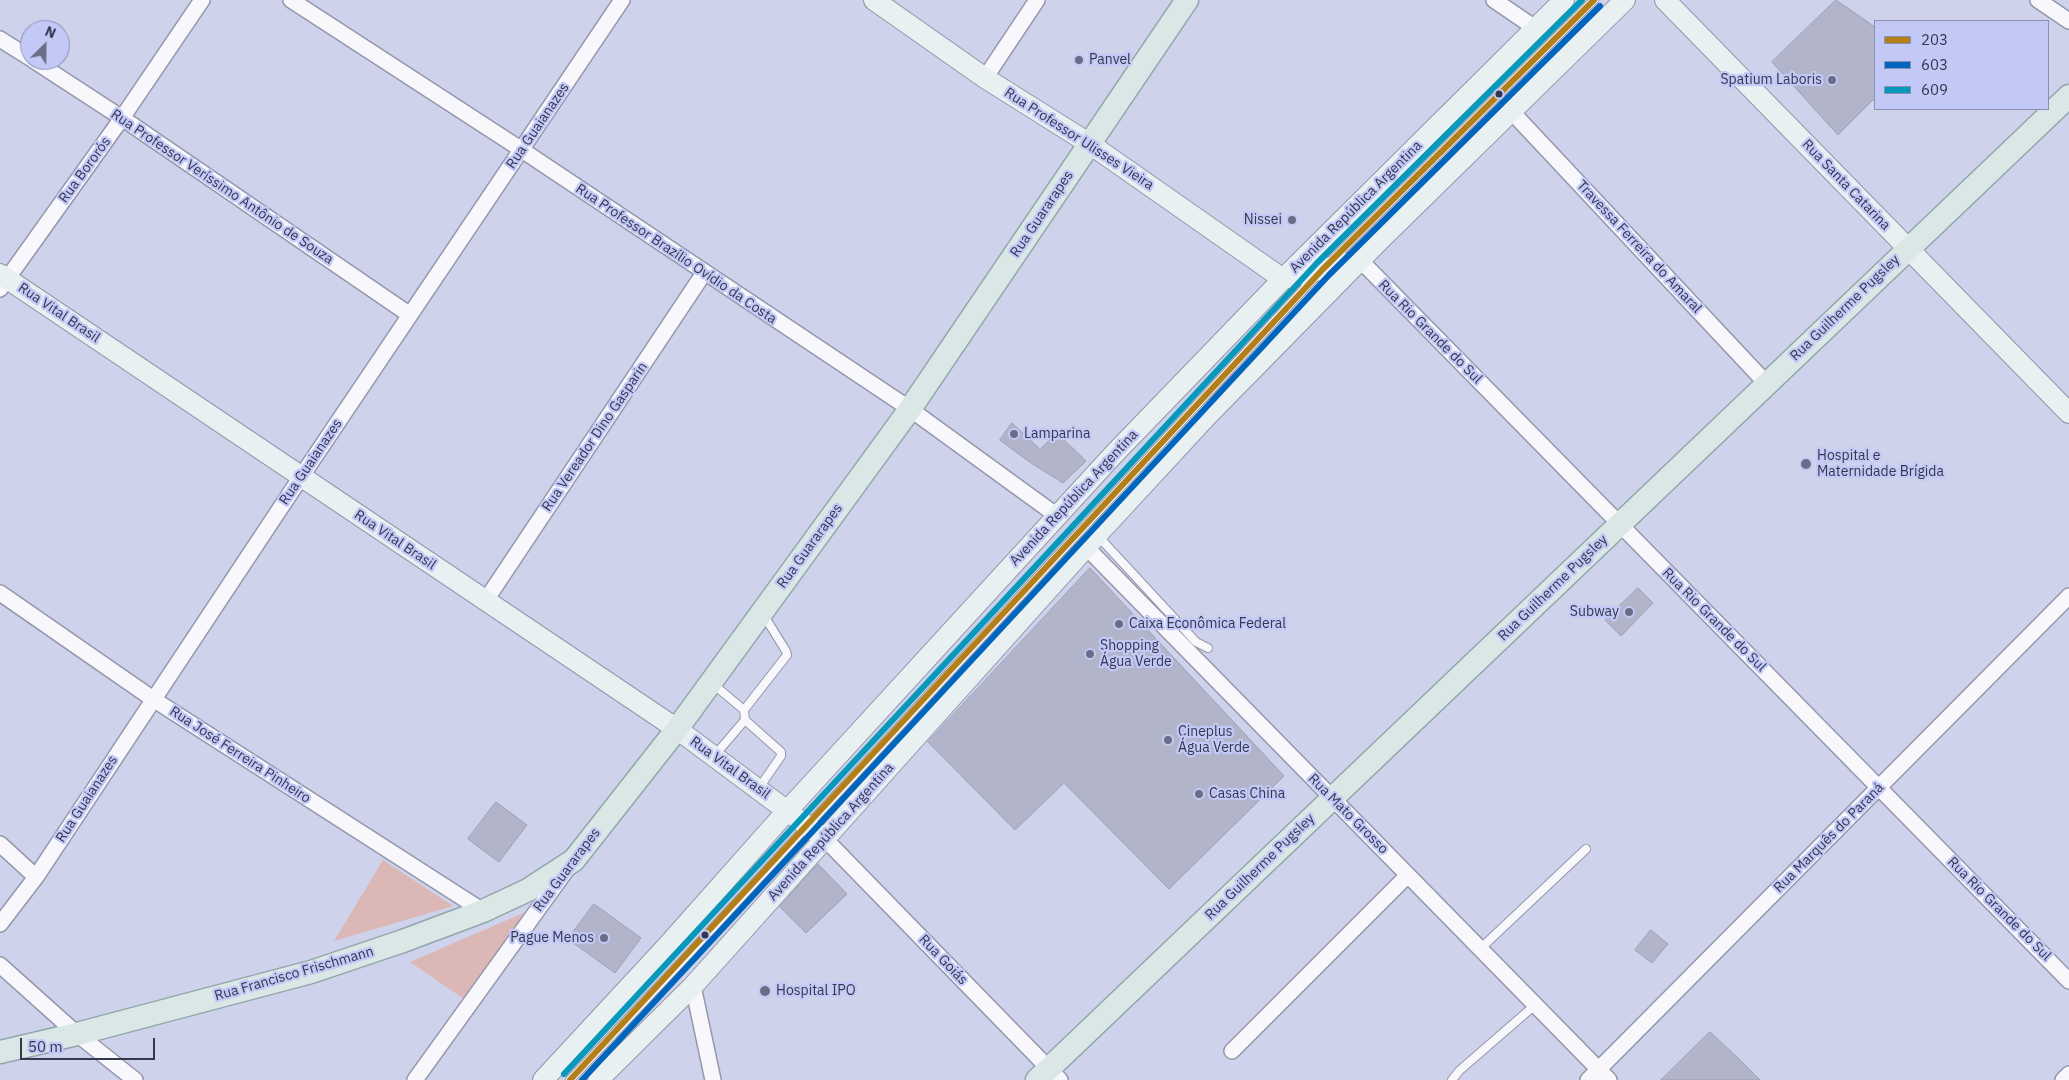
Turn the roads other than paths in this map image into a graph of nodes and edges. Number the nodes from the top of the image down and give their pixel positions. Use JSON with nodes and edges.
{"nodes":[{"id":1,"x":202,"y":0,"type":"edge"},
{"id":2,"x":291,"y":0,"type":"edge"},
{"id":3,"x":622,"y":0,"type":"edge"},
{"id":4,"x":874,"y":0,"type":"edge"},
{"id":5,"x":1037,"y":0,"type":"edge"},
{"id":6,"x":1187,"y":0,"type":"edge"},
{"id":7,"x":1494,"y":0,"type":"edge"},
{"id":8,"x":1564,"y":0,"type":"edge"},
{"id":9,"x":1594,"y":0,"type":"edge"},
{"id":10,"x":1625,"y":0,"type":"edge"},
{"id":11,"x":1665,"y":0,"type":"edge"},
{"id":12,"x":2038,"y":0,"type":"edge"},
{"id":13,"x":2069,"y":21,"type":"edge"},
{"id":14,"x":1535,"y":28,"type":"junction"},
{"id":15,"x":0,"y":39,"type":"edge"},
{"id":16,"x":20,"y":52,"type":"edge"},
{"id":17,"x":49,"y":70,"type":"edge"},
{"id":18,"x":985,"y":78,"type":"junction"},
{"id":19,"x":2069,"y":96,"type":"edge"},
{"id":20,"x":1511,"y":111,"type":"junction"},
{"id":21,"x":122,"y":118,"type":"junction"},
{"id":22,"x":1090,"y":144,"type":"junction"},
{"id":23,"x":522,"y":150,"type":"junction"},
{"id":24,"x":1908,"y":248,"type":"junction"},
{"id":25,"x":1360,"y":260,"type":"junction"},
{"id":26,"x":1323,"y":269,"type":"junction"},
{"id":27,"x":704,"y":273,"type":"junction"},
{"id":28,"x":1283,"y":279,"type":"junction"},
{"id":29,"x":2,"y":280,"type":"edge"},
{"id":30,"x":410,"y":316,"type":"junction"},
{"id":31,"x":1766,"y":383,"type":"junction"},
{"id":32,"x":910,"y":409,"type":"junction"},
{"id":33,"x":2069,"y":413,"type":"edge"},
{"id":34,"x":301,"y":476,"type":"junction"},
{"id":35,"x":1056,"y":515,"type":"junction"},
{"id":36,"x":1619,"y":524,"type":"junction"},
{"id":37,"x":1092,"y":541,"type":"junction"},
{"id":38,"x":0,"y":593,"type":"edge"},
{"id":39,"x":2069,"y":596,"type":"edge"},
{"id":40,"x":486,"y":600,"type":"junction"},
{"id":41,"x":762,"y":613,"type":"junction"},
{"id":42,"x":1208,"y":648,"type":"dead end"},
{"id":43,"x":711,"y":683,"type":"junction"},
{"id":44,"x":153,"y":699,"type":"junction"},
{"id":45,"x":744,"y":710,"type":"junction"},
{"id":46,"x":745,"y":720,"type":"junction"},
{"id":47,"x":677,"y":729,"type":"junction"},
{"id":48,"x":714,"y":757,"type":"junction"},
{"id":49,"x":1879,"y":788,"type":"junction"},
{"id":50,"x":758,"y":789,"type":"junction"},
{"id":51,"x":1332,"y":798,"type":"junction"},
{"id":52,"x":787,"y":810,"type":"junction"},
{"id":53,"x":808,"y":826,"type":"junction"},
{"id":54,"x":825,"y":839,"type":"junction"},
{"id":55,"x":0,"y":844,"type":"edge"},
{"id":56,"x":1586,"y":849,"type":"dead end"},
{"id":57,"x":574,"y":860,"type":"junction"},
{"id":58,"x":1408,"y":876,"type":"junction"},
{"id":59,"x":36,"y":877,"type":"junction"},
{"id":60,"x":483,"y":911,"type":"junction"},
{"id":61,"x":0,"y":924,"type":"edge"},
{"id":62,"x":1480,"y":949,"type":"junction"},
{"id":63,"x":0,"y":965,"type":"edge"},
{"id":64,"x":2069,"y":980,"type":"edge"},
{"id":65,"x":693,"y":986,"type":"junction"},
{"id":66,"x":1535,"y":1006,"type":"junction"},
{"id":67,"x":77,"y":1034,"type":"junction"},
{"id":68,"x":1232,"y":1051,"type":"dead end"},
{"id":69,"x":0,"y":1052,"type":"edge"},
{"id":70,"x":2069,"y":1074,"type":"edge"},
{"id":71,"x":1049,"y":1076,"type":"edge"},
{"id":72,"x":1599,"y":1077,"type":"edge"},
{"id":73,"x":134,"y":1080,"type":"edge"},
{"id":74,"x":416,"y":1080,"type":"edge"},
{"id":75,"x":543,"y":1080,"type":"edge"},
{"id":76,"x":570,"y":1080,"type":"edge"},
{"id":77,"x":598,"y":1080,"type":"edge"},
{"id":78,"x":714,"y":1080,"type":"edge"},
{"id":79,"x":1452,"y":1080,"type":"edge"},
{"id":80,"x":2063,"y":1080,"type":"edge"}],
"edges":[{"from":1,"to":21,"type":"street","name":"Rua Bororós"},
{"from":2,"to":23,"type":"street","name":"Rua Professor Brazílio Ovídio da Costa"},
{"from":3,"to":23,"type":"street","name":"Rua Guaianazes"},
{"from":4,"to":18,"type":"street","name":"Rua Professor Ulisses Vieira"},
{"from":5,"to":18,"type":"street"},
{"from":6,"to":22,"type":"main road","name":"Rua Guararapes"},
{"from":7,"to":14,"type":"street"},
{"from":8,"to":14,"type":"street","name":"Avenida República Argentina"},
{"from":9,"to":26,"type":"lane"},
{"from":10,"to":20,"type":"street","name":"Avenida República Argentina"},
{"from":11,"to":24,"type":"street","name":"Rua Santa Catarina"},
{"from":12,"to":13,"type":"street"},
{"from":14,"to":28,"type":"street","name":"Avenida República Argentina"},
{"from":15,"to":16,"type":"street","name":"Rua Professor Veríssimo Antônio de Souza"},
{"from":17,"to":21,"type":"street","name":"Rua Professor Veríssimo Antônio de Souza"},
{"from":18,"to":22,"type":"street","name":"Rua Professor Ulisses Vieira"},
{"from":19,"to":24,"type":"main road","name":"Rua Guilherme Pugsley"},
{"from":20,"to":25,"type":"street","name":"Avenida República Argentina"},
{"from":20,"to":31,"type":"street","name":"Travessa Ferreira do Amaral"},
{"from":21,"to":29,"type":"street","name":"Rua Bororós"},
{"from":21,"to":30,"type":"street","name":"Rua Professor Veríssimo Antônio de Souza"},
{"from":22,"to":28,"type":"street","name":"Rua Professor Ulisses Vieira"},
{"from":22,"to":32,"type":"main road","name":"Rua Guararapes"},
{"from":23,"to":27,"type":"street","name":"Rua Professor Brazílio Ovídio da Costa"},
{"from":23,"to":30,"type":"street","name":"Rua Guaianazes"},
{"from":24,"to":31,"type":"main road","name":"Rua Guilherme Pugsley"},
{"from":24,"to":33,"type":"street","name":"Rua Santa Catarina"},
{"from":25,"to":26,"type":"street"},
{"from":25,"to":36,"type":"street","name":"Rua Rio Grande do Sul"},
{"from":25,"to":37,"type":"street","name":"Avenida República Argentina"},
{"from":26,"to":28,"type":"street"},
{"from":26,"to":53,"type":"lane"},
{"from":27,"to":32,"type":"street","name":"Rua Professor Brazílio Ovídio da Costa"},
{"from":27,"to":40,"type":"street","name":"Rua Vereador Dino Gasparin"},
{"from":28,"to":35,"type":"street","name":"Avenida República Argentina"},
{"from":29,"to":34,"type":"street","name":"Rua Vital Brasil"},
{"from":30,"to":34,"type":"street","name":"Rua Guaianazes"},
{"from":31,"to":36,"type":"main road","name":"Rua Guilherme Pugsley"},
{"from":32,"to":35,"type":"street","name":"Rua Professor Brazílio Ovídio da Costa"},
{"from":32,"to":41,"type":"main road","name":"Rua Guararapes"},
{"from":34,"to":40,"type":"street","name":"Rua Vital Brasil"},
{"from":34,"to":44,"type":"street","name":"Rua Guaianazes"},
{"from":35,"to":52,"type":"street","name":"Avenida República Argentina"},
{"from":36,"to":49,"type":"street","name":"Rua Rio Grande do Sul"},
{"from":36,"to":51,"type":"main road","name":"Rua Guilherme Pugsley"},
{"from":37,"to":42,"type":"lane"},
{"from":37,"to":51,"type":"street","name":"Rua Mato Grosso"},
{"from":37,"to":54,"type":"street","name":"Avenida República Argentina"},
{"from":38,"to":44,"type":"street","name":"Rua José Ferreira Pinheiro"},
{"from":39,"to":49,"type":"street","name":"Rua Marquês do Paraná"},
{"from":40,"to":47,"type":"street","name":"Rua Vital Brasil"},
{"from":41,"to":43,"type":"main road","name":"Rua Guararapes"},
{"from":41,"to":45,"type":"lane"},
{"from":43,"to":45,"type":"lane"},
{"from":43,"to":47,"type":"main road","name":"Rua Guararapes"},
{"from":44,"to":59,"type":"street","name":"Rua Guaianazes"},
{"from":44,"to":60,"type":"street","name":"Rua José Ferreira Pinheiro"},
{"from":45,"to":46,"type":"lane"},
{"from":46,"to":48,"type":"lane"},
{"from":46,"to":50,"type":"lane"},
{"from":47,"to":48,"type":"street","name":"Rua Vital Brasil"},
{"from":47,"to":57,"type":"main road","name":"Rua Guararapes"},
{"from":48,"to":50,"type":"street","name":"Rua Vital Brasil"},
{"from":49,"to":64,"type":"street","name":"Rua Rio Grande do Sul"},
{"from":49,"to":72,"type":"street","name":"Rua Marquês do Paraná"},
{"from":50,"to":52,"type":"street","name":"Rua Vital Brasil"},
{"from":51,"to":58,"type":"street","name":"Rua Mato Grosso"},
{"from":51,"to":71,"type":"main road","name":"Rua Guilherme Pugsley"},
{"from":52,"to":53,"type":"street","name":"Rua Vital Brasil"},
{"from":52,"to":75,"type":"street","name":"Avenida República Argentina"},
{"from":53,"to":54,"type":"street","name":"Rua Vital Brasil"},
{"from":53,"to":76,"type":"lane"},
{"from":54,"to":65,"type":"street","name":"Avenida República Argentina"},
{"from":54,"to":71,"type":"street","name":"Rua Goiás"},
{"from":55,"to":59,"type":"street"},
{"from":56,"to":62,"type":"lane"},
{"from":57,"to":60,"type":"main road","name":"Rua Francisco Frischmann"},
{"from":57,"to":74,"type":"street","name":"Rua Guararapes"},
{"from":58,"to":62,"type":"street","name":"Rua Mato Grosso"},
{"from":58,"to":68,"type":"street"},
{"from":59,"to":61,"type":"street","name":"Rua Guaianazes"},
{"from":60,"to":67,"type":"main road","name":"Rua Francisco Frischmann"},
{"from":62,"to":66,"type":"street","name":"Rua Mato Grosso"},
{"from":63,"to":67,"type":"street"},
{"from":65,"to":77,"type":"street","name":"Avenida República Argentina"},
{"from":65,"to":78,"type":"street"},
{"from":66,"to":72,"type":"street","name":"Rua Mato Grosso"},
{"from":66,"to":79,"type":"lane"},
{"from":67,"to":69,"type":"main road","name":"Rua Francisco Frischmann"},
{"from":67,"to":73,"type":"street"},
{"from":70,"to":80,"type":"street"}]}
